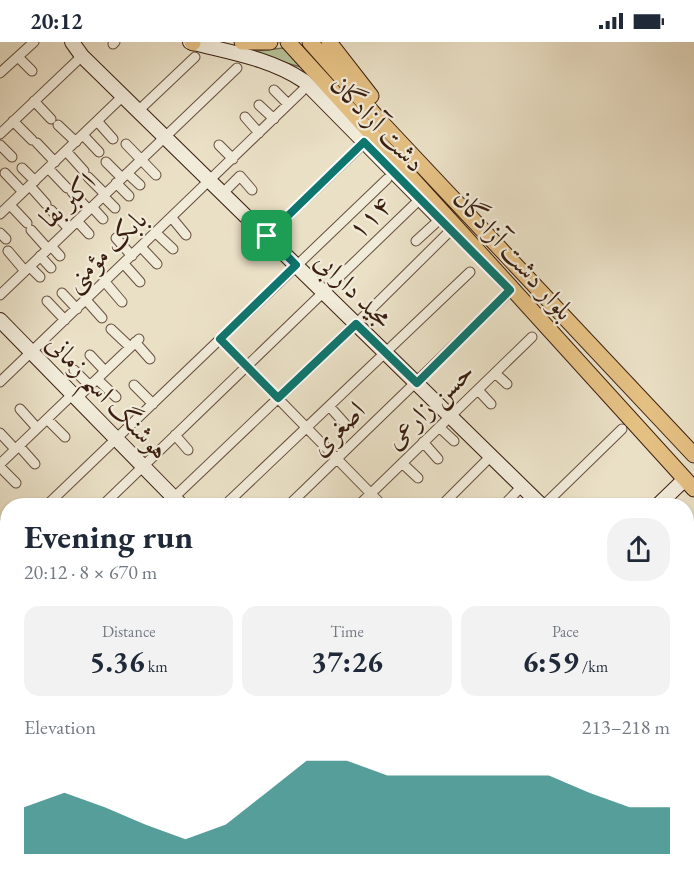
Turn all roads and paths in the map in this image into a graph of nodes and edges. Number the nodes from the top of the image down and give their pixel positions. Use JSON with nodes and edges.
{"nodes":[{"id":1,"x":34,"y":42,"type":"edge"},
{"id":2,"x":72,"y":42,"type":"edge"},
{"id":3,"x":242,"y":42,"type":"edge"},
{"id":4,"x":270,"y":42,"type":"edge"},
{"id":5,"x":328,"y":42,"type":"edge"},
{"id":6,"x":298,"y":45,"type":"edge"},
{"id":7,"x":192,"y":46,"type":"edge"},
{"id":8,"x":82,"y":56,"type":"junction"},
{"id":9,"x":18,"y":57,"type":"junction"},
{"id":10,"x":237,"y":68,"type":"dead end"},
{"id":11,"x":32,"y":71,"type":"dead end"},
{"id":12,"x":0,"y":73,"type":"edge"},
{"id":13,"x":303,"y":86,"type":"junction"},
{"id":14,"x":274,"y":90,"type":"dead end"},
{"id":15,"x":123,"y":96,"type":"junction"},
{"id":16,"x":34,"y":101,"type":"junction"},
{"id":17,"x":288,"y":104,"type":"junction"},
{"id":18,"x":259,"y":105,"type":"dead end"},
{"id":19,"x":138,"y":111,"type":"junction"},
{"id":20,"x":245,"y":117,"type":"dead end"},
{"id":21,"x":274,"y":119,"type":"junction"},
{"id":22,"x":13,"y":121,"type":"junction"},
{"id":23,"x":97,"y":122,"type":"junction"},
{"id":24,"x":259,"y":133,"type":"junction"},
{"id":25,"x":0,"y":134,"type":"edge"},
{"id":26,"x":165,"y":137,"type":"junction"},
{"id":27,"x":79,"y":139,"type":"junction"},
{"id":28,"x":113,"y":139,"type":"dead end"},
{"id":29,"x":364,"y":142,"type":"junction"},
{"id":30,"x":126,"y":144,"type":"dead end"},
{"id":31,"x":0,"y":145,"type":"edge"},
{"id":32,"x":219,"y":145,"type":"dead end"},
{"id":33,"x":66,"y":151,"type":"junction"},
{"id":34,"x":99,"y":152,"type":"dead end"},
{"id":35,"x":12,"y":157,"type":"dead end"},
{"id":36,"x":141,"y":159,"type":"junction"},
{"id":37,"x":233,"y":159,"type":"junction"},
{"id":38,"x":106,"y":162,"type":"dead end"},
{"id":39,"x":51,"y":165,"type":"junction"},
{"id":40,"x":22,"y":168,"type":"dead end"},
{"id":41,"x":5,"y":172,"type":"dead end"},
{"id":42,"x":156,"y":175,"type":"dead end"},
{"id":43,"x":122,"y":178,"type":"junction"},
{"id":44,"x":387,"y":179,"type":"dead end"},
{"id":45,"x":210,"y":181,"type":"junction"},
{"id":46,"x":140,"y":185,"type":"dead end"},
{"id":47,"x":29,"y":186,"type":"junction"},
{"id":48,"x":252,"y":190,"type":"dead end"},
{"id":49,"x":223,"y":193,"type":"junction"},
{"id":50,"x":104,"y":195,"type":"junction"},
{"id":51,"x":129,"y":196,"type":"dead end"},
{"id":52,"x":420,"y":199,"type":"junction"},
{"id":53,"x":10,"y":205,"type":"junction"},
{"id":54,"x":115,"y":208,"type":"dead end"},
{"id":55,"x":90,"y":209,"type":"junction"},
{"id":56,"x":0,"y":214,"type":"edge"},
{"id":57,"x":172,"y":218,"type":"junction"},
{"id":58,"x":103,"y":219,"type":"dead end"},
{"id":59,"x":440,"y":219,"type":"junction"},
{"id":60,"x":77,"y":221,"type":"junction"},
{"id":61,"x":69,"y":229,"type":"junction"},
{"id":62,"x":451,"y":230,"type":"junction"},
{"id":63,"x":156,"y":233,"type":"junction"},
{"id":64,"x":89,"y":234,"type":"dead end"},
{"id":65,"x":186,"y":235,"type":"dead end"},
{"id":66,"x":267,"y":236,"type":"junction"},
{"id":67,"x":116,"y":238,"type":"dead end"},
{"id":68,"x":416,"y":241,"type":"dead end"},
{"id":69,"x":50,"y":247,"type":"junction"},
{"id":70,"x":141,"y":247,"type":"junction"},
{"id":71,"x":172,"y":249,"type":"dead end"},
{"id":72,"x":8,"y":251,"type":"dead end"},
{"id":73,"x":40,"y":256,"type":"junction"},
{"id":74,"x":60,"y":256,"type":"dead end"},
{"id":75,"x":132,"y":256,"type":"junction"},
{"id":76,"x":124,"y":264,"type":"junction"},
{"id":77,"x":157,"y":264,"type":"dead end"},
{"id":78,"x":296,"y":265,"type":"junction"},
{"id":79,"x":51,"y":268,"type":"dead end"},
{"id":80,"x":27,"y":269,"type":"junction"},
{"id":81,"x":470,"y":272,"type":"dead end"},
{"id":82,"x":40,"y":277,"type":"dead end"},
{"id":83,"x":105,"y":282,"type":"junction"},
{"id":84,"x":140,"y":282,"type":"dead end"},
{"id":85,"x":537,"y":285,"type":"junction"},
{"id":86,"x":62,"y":293,"type":"dead end"},
{"id":87,"x":324,"y":293,"type":"junction"},
{"id":88,"x":0,"y":295,"type":"edge"},
{"id":89,"x":516,"y":296,"type":"junction"},
{"id":90,"x":86,"y":300,"type":"junction"},
{"id":91,"x":47,"y":302,"type":"dead end"},
{"id":92,"x":122,"y":302,"type":"dead end"},
{"id":93,"x":76,"y":309,"type":"junction"},
{"id":94,"x":102,"y":318,"type":"dead end"},
{"id":95,"x":0,"y":320,"type":"edge"},
{"id":96,"x":65,"y":320,"type":"junction"},
{"id":97,"x":356,"y":324,"type":"junction"},
{"id":98,"x":111,"y":329,"type":"dead end"},
{"id":99,"x":532,"y":337,"type":"dead end"},
{"id":100,"x":220,"y":339,"type":"junction"},
{"id":101,"x":134,"y":343,"type":"junction"},
{"id":102,"x":32,"y":352,"type":"junction"},
{"id":103,"x":386,"y":353,"type":"junction"},
{"id":104,"x":90,"y":356,"type":"dead end"},
{"id":105,"x":150,"y":359,"type":"dead end"},
{"id":106,"x":247,"y":366,"type":"junction"},
{"id":107,"x":74,"y":370,"type":"dead end"},
{"id":108,"x":105,"y":371,"type":"junction"},
{"id":109,"x":495,"y":373,"type":"junction"},
{"id":110,"x":0,"y":382,"type":"edge"},
{"id":111,"x":94,"y":382,"type":"junction"},
{"id":112,"x":417,"y":383,"type":"junction"},
{"id":113,"x":507,"y":384,"type":"dead end"},
{"id":114,"x":134,"y":385,"type":"dead end"},
{"id":115,"x":478,"y":390,"type":"junction"},
{"id":116,"x":75,"y":396,"type":"junction"},
{"id":117,"x":116,"y":397,"type":"dead end"},
{"id":118,"x":278,"y":398,"type":"junction"},
{"id":119,"x":153,"y":404,"type":"junction"},
{"id":120,"x":491,"y":404,"type":"dead end"},
{"id":121,"x":329,"y":406,"type":"junction"},
{"id":122,"x":20,"y":409,"type":"dead end"},
{"id":123,"x":450,"y":416,"type":"junction"},
{"id":124,"x":47,"y":418,"type":"junction"},
{"id":125,"x":347,"y":426,"type":"dead end"},
{"id":126,"x":439,"y":427,"type":"junction"},
{"id":127,"x":37,"y":428,"type":"junction"},
{"id":128,"x":307,"y":428,"type":"junction"},
{"id":129,"x":622,"y":429,"type":"dead end"},
{"id":130,"x":0,"y":434,"type":"edge"},
{"id":131,"x":175,"y":435,"type":"junction"},
{"id":132,"x":64,"y":437,"type":"dead end"},
{"id":133,"x":117,"y":439,"type":"junction"},
{"id":134,"x":454,"y":441,"type":"dead end"},
{"id":135,"x":423,"y":442,"type":"junction"},
{"id":136,"x":17,"y":447,"type":"junction"},
{"id":137,"x":188,"y":450,"type":"dead end"},
{"id":138,"x":694,"y":455,"type":"edge"},
{"id":139,"x":492,"y":456,"type":"junction"},
{"id":140,"x":337,"y":459,"type":"junction"},
{"id":141,"x":438,"y":459,"type":"dead end"},
{"id":142,"x":402,"y":463,"type":"junction"},
{"id":143,"x":35,"y":464,"type":"dead end"},
{"id":144,"x":0,"y":465,"type":"edge"},
{"id":145,"x":143,"y":466,"type":"junction"},
{"id":146,"x":418,"y":478,"type":"dead end"},
{"id":147,"x":16,"y":483,"type":"dead end"},
{"id":148,"x":689,"y":484,"type":"edge"},
{"id":149,"x":522,"y":486,"type":"junction"},
{"id":150,"x":371,"y":493,"type":"junction"},
{"id":151,"x":54,"y":498,"type":"edge"},
{"id":152,"x":114,"y":498,"type":"edge"},
{"id":153,"x":170,"y":498,"type":"edge"},
{"id":154,"x":179,"y":498,"type":"edge"},
{"id":155,"x":233,"y":498,"type":"edge"},
{"id":156,"x":296,"y":498,"type":"edge"},
{"id":157,"x":366,"y":498,"type":"edge"},
{"id":158,"x":376,"y":498,"type":"edge"},
{"id":159,"x":449,"y":498,"type":"edge"},
{"id":160,"x":511,"y":498,"type":"edge"},
{"id":161,"x":535,"y":498,"type":"edge"},
{"id":162,"x":551,"y":498,"type":"edge"},
{"id":163,"x":669,"y":498,"type":"edge"}],
"edges":[{"from":1,"to":9,"type":"street"},
{"from":2,"to":8,"type":"street","name":"مجید دارابی"},
{"from":3,"to":4,"type":"main road"},
{"from":5,"to":85,"type":"main road"},
{"from":6,"to":85,"type":"main road","name":"بلوار دشت آزادگان"},
{"from":6,"to":89,"type":"main road","name":"بلوار دشت آزادگان"},
{"from":7,"to":13,"type":"street","name":"دشت آزادگان"},
{"from":7,"to":19,"type":"street"},
{"from":8,"to":15,"type":"street","name":"مجید دارابی"},
{"from":8,"to":16,"type":"street"},
{"from":9,"to":11,"type":"street"},
{"from":9,"to":12,"type":"street"},
{"from":10,"to":26,"type":"street","name":"اکبر بقا"},
{"from":13,"to":17,"type":"street","name":"بابک مؤمنی"},
{"from":13,"to":29,"type":"street","name":"دشت آزادگان"},
{"from":14,"to":17,"type":"street"},
{"from":15,"to":19,"type":"street","name":"مجید دارابی"},
{"from":15,"to":23,"type":"street"},
{"from":16,"to":22,"type":"street"},
{"from":16,"to":27,"type":"street"},
{"from":17,"to":21,"type":"street","name":"بابک مؤمنی"},
{"from":18,"to":21,"type":"street"},
{"from":19,"to":26,"type":"street","name":"مجید دارابی"},
{"from":20,"to":24,"type":"street"},
{"from":21,"to":24,"type":"street","name":"بابک مؤمنی"},
{"from":22,"to":25,"type":"street"},
{"from":22,"to":39,"type":"street"},
{"from":23,"to":27,"type":"street"},
{"from":23,"to":28,"type":"street"},
{"from":24,"to":37,"type":"street","name":"بابک مؤمنی"},
{"from":26,"to":36,"type":"street","name":"اکبر بقا"},
{"from":26,"to":45,"type":"street","name":"مجید دارابی"},
{"from":27,"to":33,"type":"street"},
{"from":27,"to":34,"type":"street"},
{"from":29,"to":52,"type":"street","name":"دشت آزادگان"},
{"from":29,"to":66,"type":"street"},
{"from":30,"to":36,"type":"street"},
{"from":31,"to":35,"type":"street"},
{"from":32,"to":37,"type":"street"},
{"from":33,"to":39,"type":"street"},
{"from":33,"to":50,"type":"street"},
{"from":36,"to":42,"type":"street"},
{"from":36,"to":43,"type":"street","name":"اکبر بقا"},
{"from":37,"to":45,"type":"street","name":"بابک مؤمنی"},
{"from":38,"to":43,"type":"street"},
{"from":39,"to":47,"type":"street"},
{"from":39,"to":55,"type":"street"},
{"from":40,"to":47,"type":"street"},
{"from":41,"to":47,"type":"street"},
{"from":43,"to":46,"type":"street"},
{"from":43,"to":50,"type":"street","name":"اکبر بقا"},
{"from":43,"to":51,"type":"street"},
{"from":44,"to":78,"type":"street"},
{"from":45,"to":49,"type":"street","name":"مجید دارابی"},
{"from":45,"to":57,"type":"street","name":"بابک مؤمنی"},
{"from":47,"to":53,"type":"street"},
{"from":47,"to":61,"type":"street"},
{"from":48,"to":49,"type":"street"},
{"from":49,"to":66,"type":"street","name":"مجید دارابی"},
{"from":50,"to":54,"type":"street"},
{"from":50,"to":55,"type":"street","name":"اکبر بقا"},
{"from":52,"to":59,"type":"street","name":"دشت آزادگان"},
{"from":52,"to":87,"type":"street","name":"۱۱۴"},
{"from":53,"to":56,"type":"street"},
{"from":53,"to":69,"type":"street"},
{"from":55,"to":58,"type":"street"},
{"from":55,"to":60,"type":"street","name":"اکبر بقا"},
{"from":57,"to":63,"type":"street","name":"بابک مؤمنی"},
{"from":57,"to":65,"type":"street"},
{"from":59,"to":62,"type":"street","name":"دشت آزادگان"},
{"from":59,"to":68,"type":"street"},
{"from":60,"to":61,"type":"street","name":"اکبر بقا"},
{"from":60,"to":64,"type":"street"},
{"from":61,"to":69,"type":"street","name":"اکبر بقا"},
{"from":62,"to":89,"type":"street","name":"دشت آزادگان"},
{"from":62,"to":97,"type":"street"},
{"from":63,"to":70,"type":"street","name":"بابک مؤمنی"},
{"from":63,"to":71,"type":"street"},
{"from":66,"to":78,"type":"street","name":"مجید دارابی"},
{"from":67,"to":75,"type":"street"},
{"from":69,"to":73,"type":"street","name":"اکبر بقا"},
{"from":69,"to":74,"type":"street"},
{"from":70,"to":75,"type":"street","name":"بابک مؤمنی"},
{"from":70,"to":77,"type":"street"},
{"from":72,"to":80,"type":"street"},
{"from":73,"to":79,"type":"street"},
{"from":73,"to":80,"type":"street","name":"اکبر بقا"},
{"from":75,"to":76,"type":"street","name":"بابک مؤمنی"},
{"from":76,"to":83,"type":"street","name":"بابک مؤمنی"},
{"from":76,"to":84,"type":"street"},
{"from":78,"to":87,"type":"street","name":"مجید دارابی"},
{"from":78,"to":100,"type":"street"},
{"from":80,"to":82,"type":"street"},
{"from":80,"to":88,"type":"street","name":"اکبر بقا"},
{"from":81,"to":103,"type":"street"},
{"from":83,"to":90,"type":"street","name":"بابک مؤمنی"},
{"from":83,"to":92,"type":"street"},
{"from":85,"to":138,"type":"main road","name":"بلوار دشت آزادگان"},
{"from":86,"to":93,"type":"street"},
{"from":87,"to":97,"type":"street","name":"مجید دارابی"},
{"from":87,"to":106,"type":"street","name":"۱۱۴"},
{"from":89,"to":112,"type":"street","name":"اصغری"},
{"from":89,"to":148,"type":"main road","name":"بلوار دشت آزادگان"},
{"from":90,"to":93,"type":"street","name":"بابک مؤمنی"},
{"from":90,"to":94,"type":"street"},
{"from":91,"to":96,"type":"street"},
{"from":93,"to":96,"type":"street","name":"بابک مؤمنی"},
{"from":95,"to":102,"type":"street","name":"هوشنگ اسم زمانی"},
{"from":96,"to":102,"type":"street","name":"بابک مؤمنی"},
{"from":97,"to":103,"type":"street","name":"مجید دارابی"},
{"from":97,"to":118,"type":"street"},
{"from":98,"to":101,"type":"street"},
{"from":99,"to":109,"type":"street","name":"حسن زارعی"},
{"from":100,"to":106,"type":"street"},
{"from":100,"to":119,"type":"street"},
{"from":101,"to":105,"type":"street"},
{"from":101,"to":108,"type":"street"},
{"from":102,"to":110,"type":"street","name":"بابک مؤمنی"},
{"from":102,"to":116,"type":"street","name":"هوشنگ اسم زمانی"},
{"from":103,"to":112,"type":"street","name":"مجید دارابی"},
{"from":103,"to":121,"type":"street"},
{"from":104,"to":108,"type":"street"},
{"from":106,"to":118,"type":"street"},
{"from":106,"to":131,"type":"street","name":"۱۱۴"},
{"from":107,"to":111,"type":"street"},
{"from":108,"to":111,"type":"street"},
{"from":109,"to":113,"type":"street"},
{"from":109,"to":115,"type":"street","name":"حسن زارعی"},
{"from":111,"to":116,"type":"street"},
{"from":111,"to":117,"type":"street"},
{"from":112,"to":123,"type":"street","name":"مجید دارابی"},
{"from":112,"to":140,"type":"street","name":"اصغری"},
{"from":114,"to":119,"type":"street"},
{"from":115,"to":120,"type":"street"},
{"from":115,"to":123,"type":"street","name":"حسن زارعی"},
{"from":116,"to":124,"type":"street"},
{"from":116,"to":133,"type":"street","name":"هوشنگ اسم زمانی"},
{"from":118,"to":128,"type":"street"},
{"from":118,"to":154,"type":"street"},
{"from":119,"to":133,"type":"street"},
{"from":121,"to":125,"type":"street"},
{"from":121,"to":128,"type":"street"},
{"from":122,"to":127,"type":"street"},
{"from":123,"to":126,"type":"street","name":"حسن زارعی"},
{"from":123,"to":139,"type":"street","name":"مجید دارابی"},
{"from":124,"to":127,"type":"street"},
{"from":124,"to":132,"type":"street"},
{"from":126,"to":134,"type":"street"},
{"from":126,"to":135,"type":"street","name":"حسن زارعی"},
{"from":127,"to":136,"type":"street"},
{"from":128,"to":140,"type":"street"},
{"from":128,"to":155,"type":"street"},
{"from":129,"to":162,"type":"street"},
{"from":130,"to":136,"type":"street"},
{"from":131,"to":137,"type":"street"},
{"from":131,"to":145,"type":"street","name":"۱۱۴"},
{"from":133,"to":145,"type":"street","name":"هوشنگ اسم زمانی"},
{"from":133,"to":151,"type":"street"},
{"from":135,"to":141,"type":"street"},
{"from":135,"to":142,"type":"street","name":"حسن زارعی"},
{"from":136,"to":143,"type":"street"},
{"from":136,"to":144,"type":"street"},
{"from":139,"to":149,"type":"street","name":"مجید دارابی"},
{"from":139,"to":159,"type":"street"},
{"from":140,"to":150,"type":"street"},
{"from":140,"to":156,"type":"street","name":"اصغری"},
{"from":142,"to":146,"type":"street"},
{"from":142,"to":150,"type":"street","name":"حسن زارعی"},
{"from":144,"to":147,"type":"street"},
{"from":145,"to":152,"type":"street","name":"۱۱۴"},
{"from":145,"to":153,"type":"street","name":"هوشنگ اسم زمانی"},
{"from":148,"to":163,"type":"street"},
{"from":149,"to":160,"type":"street"},
{"from":149,"to":161,"type":"street","name":"مجید دارابی"},
{"from":150,"to":157,"type":"street","name":"حسن زارعی"},
{"from":150,"to":158,"type":"street"}]}
